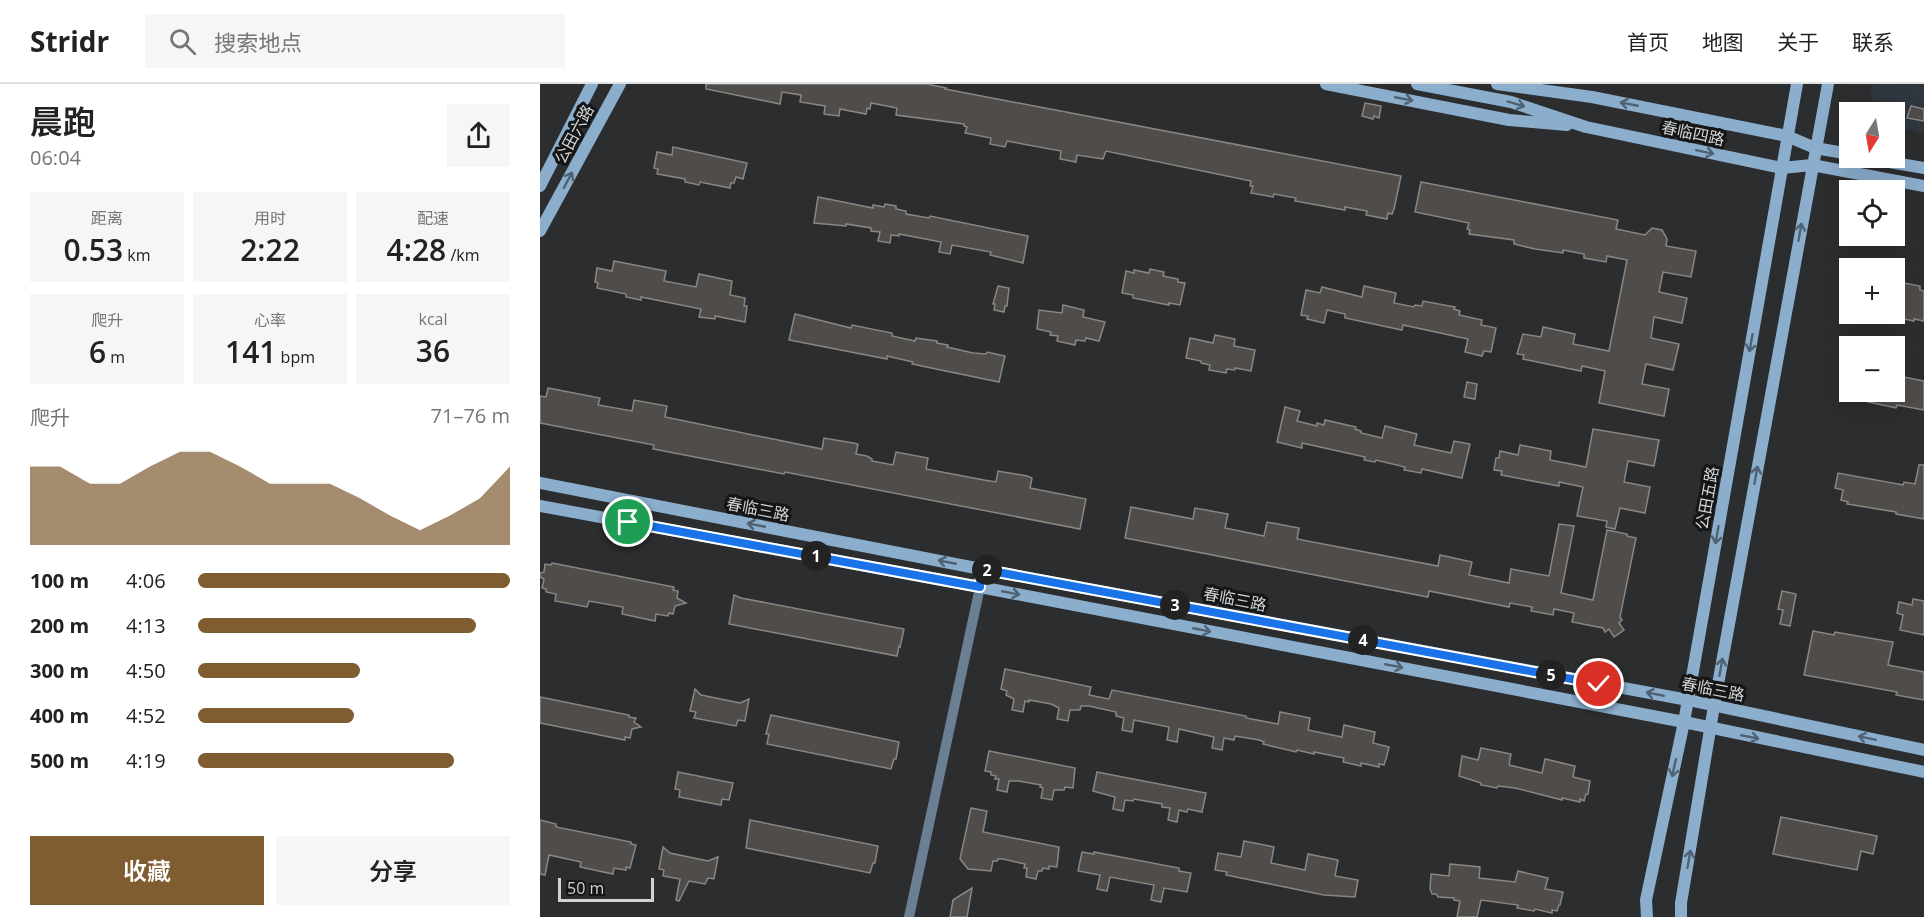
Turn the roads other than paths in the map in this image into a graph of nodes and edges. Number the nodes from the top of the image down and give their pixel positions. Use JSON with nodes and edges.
{"nodes":[{"id":1,"x":592,"y":84,"type":"edge"},
{"id":2,"x":620,"y":84,"type":"edge"},
{"id":3,"x":1326,"y":84,"type":"edge"},
{"id":4,"x":1417,"y":84,"type":"edge"},
{"id":5,"x":1497,"y":84,"type":"edge"},
{"id":6,"x":1552,"y":84,"type":"edge"},
{"id":7,"x":1797,"y":84,"type":"edge"},
{"id":8,"x":1828,"y":84,"type":"edge"},
{"id":9,"x":1592,"y":97,"type":"junction"},
{"id":10,"x":1586,"y":127,"type":"junction"},
{"id":11,"x":1787,"y":136,"type":"junction"},
{"id":12,"x":1815,"y":148,"type":"junction"},
{"id":13,"x":1839,"y":152,"type":"edge"},
{"id":14,"x":1812,"y":165,"type":"junction"},
{"id":15,"x":1905,"y":165,"type":"edge"},
{"id":16,"x":1782,"y":168,"type":"junction"},
{"id":17,"x":1924,"y":168,"type":"edge"},
{"id":18,"x":540,"y":186,"type":"edge"},
{"id":19,"x":1924,"y":186,"type":"edge"},
{"id":20,"x":540,"y":231,"type":"edge"},
{"id":21,"x":540,"y":483,"type":"edge"},
{"id":22,"x":540,"y":506,"type":"edge"},
{"id":23,"x":981,"y":569,"type":"junction"},
{"id":24,"x":980,"y":587,"type":"junction"},
{"id":25,"x":1688,"y":700,"type":"junction"},
{"id":26,"x":1714,"y":706,"type":"junction"},
{"id":27,"x":1684,"y":722,"type":"junction"},
{"id":28,"x":1711,"y":729,"type":"junction"},
{"id":29,"x":1924,"y":750,"type":"edge"},
{"id":30,"x":1924,"y":772,"type":"edge"},
{"id":31,"x":909,"y":917,"type":"edge"},
{"id":32,"x":1647,"y":917,"type":"edge"},
{"id":33,"x":1681,"y":917,"type":"edge"}],
"edges":[{"from":1,"to":18,"type":"street","name":"公田六路"},
{"from":20,"to":2,"type":"street","name":"公田六路","one_way":true},
{"from":3,"to":10,"type":"street","one_way":true},
{"from":4,"to":10,"type":"street","name":"春临四路","one_way":true},
{"from":5,"to":9,"type":"street","name":"春临四路"},
{"from":6,"to":9,"type":"street"},
{"from":7,"to":11,"type":"street","name":"公田五路"},
{"from":8,"to":12,"type":"street"},
{"from":11,"to":9,"type":"street","name":"春临四路","one_way":true},
{"from":10,"to":16,"type":"street","name":"春临四路","one_way":true},
{"from":11,"to":12,"type":"street","name":"春临四路"},
{"from":11,"to":16,"type":"street","name":"公田五路"},
{"from":12,"to":13,"type":"street","name":"春临四路"},
{"from":12,"to":14,"type":"street"},
{"from":14,"to":16,"type":"street","name":"春临四路"},
{"from":14,"to":19,"type":"street","name":"春临四路"},
{"from":26,"to":14,"type":"street","one_way":true},
{"from":15,"to":17,"type":"street"},
{"from":16,"to":25,"type":"street","name":"公田五路","one_way":true},
{"from":23,"to":21,"type":"street","name":"春临三路","one_way":true},
{"from":22,"to":24,"type":"street"},
{"from":23,"to":24,"type":"street"},
{"from":25,"to":23,"type":"street","name":"春临三路","one_way":true},
{"from":24,"to":27,"type":"street","one_way":true},
{"from":24,"to":31,"type":"street"},
{"from":25,"to":26,"type":"street","name":"春临三路"},
{"from":25,"to":27,"type":"street","name":"公田五路"},
{"from":26,"to":28,"type":"street"},
{"from":29,"to":26,"type":"street","name":"春临三路","one_way":true},
{"from":27,"to":28,"type":"street"},
{"from":27,"to":32,"type":"street","name":"公田五路","one_way":true},
{"from":28,"to":30,"type":"street","one_way":true},
{"from":33,"to":28,"type":"street","one_way":true}]}
